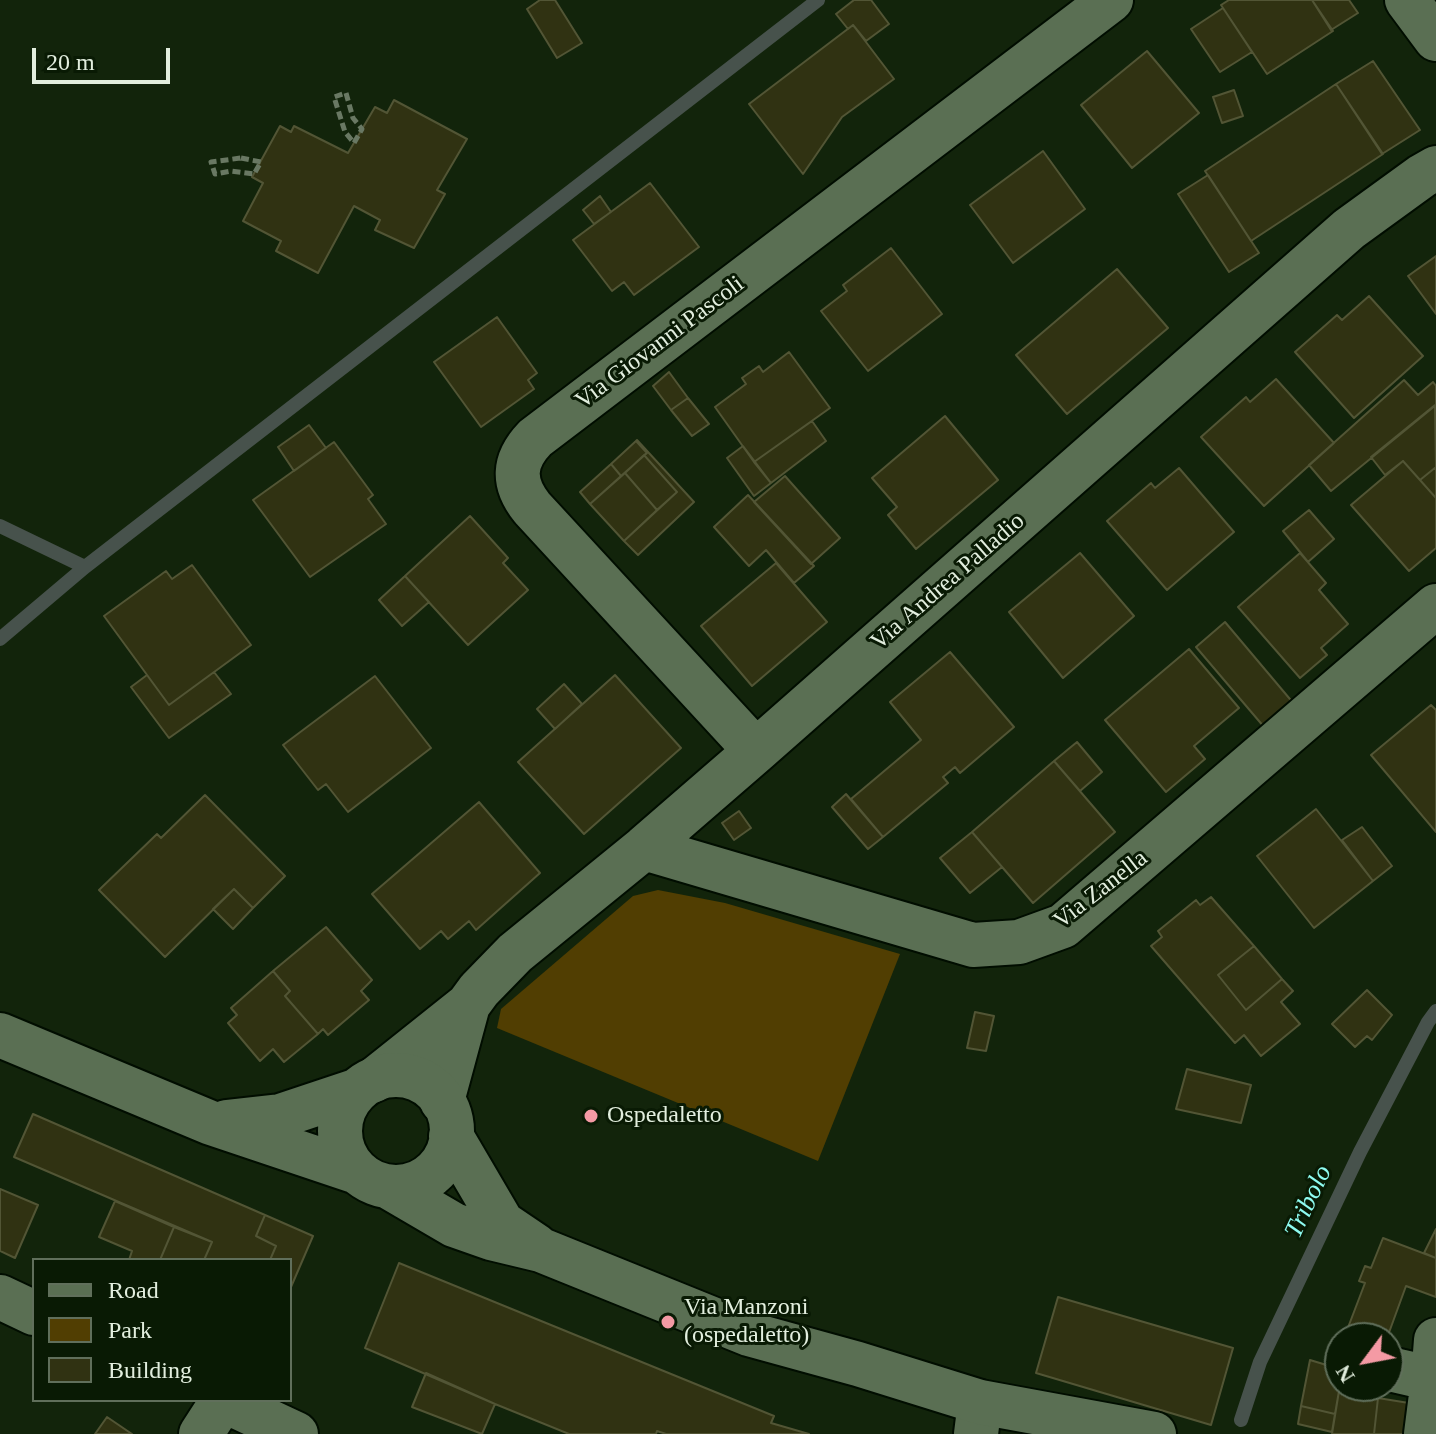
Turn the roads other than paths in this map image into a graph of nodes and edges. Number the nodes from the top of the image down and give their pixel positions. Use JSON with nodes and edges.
{"nodes":[{"id":1,"x":1111,"y":0,"type":"edge"},
{"id":2,"x":1407,"y":0,"type":"edge"},
{"id":3,"x":1436,"y":39,"type":"edge"},
{"id":4,"x":1436,"y":168,"type":"edge"},
{"id":5,"x":1436,"y":606,"type":"edge"},
{"id":6,"x":756,"y":751,"type":"junction"},
{"id":7,"x":644,"y":848,"type":"junction"},
{"id":8,"x":468,"y":1005,"type":"junction"},
{"id":9,"x":0,"y":1035,"type":"edge"},
{"id":10,"x":366,"y":1085,"type":"junction"},
{"id":11,"x":447,"y":1119,"type":"junction"},
{"id":12,"x":211,"y":1123,"type":"junction"},
{"id":13,"x":373,"y":1180,"type":"junction"},
{"id":14,"x":541,"y":1250,"type":"junction"},
{"id":15,"x":0,"y":1297,"type":"edge"},
{"id":16,"x":32,"y":1312,"type":"edge"},
{"id":17,"x":1421,"y":1363,"type":"edge"},
{"id":18,"x":222,"y":1402,"type":"edge"},
{"id":19,"x":227,"y":1402,"type":"edge"},
{"id":20,"x":978,"y":1418,"type":"edge"},
{"id":21,"x":201,"y":1434,"type":"edge"},
{"id":22,"x":296,"y":1434,"type":"edge"},
{"id":23,"x":1154,"y":1434,"type":"edge"},
{"id":24,"x":1426,"y":1434,"type":"edge"}],
"edges":[{"from":1,"to":6,"type":"street","name":"Via Giovanni Pascoli"},
{"from":2,"to":3,"type":"street"},
{"from":4,"to":6,"type":"street","name":"Via Andrea Palladio"},
{"from":5,"to":7,"type":"street","name":"Via Zanella"},
{"from":6,"to":7,"type":"street","name":"Via Andrea Palladio"},
{"from":7,"to":8,"type":"street","name":"Via Andrea Palladio"},
{"from":8,"to":10,"type":"street","name":"Via Andrea Palladio"},
{"from":8,"to":11,"type":"street","name":"Via Andrea Palladio"},
{"from":9,"to":12,"type":"street"},
{"from":10,"to":11,"type":"street"},
{"from":10,"to":12,"type":"street"},
{"from":10,"to":13,"type":"street"},
{"from":11,"to":13,"type":"street"},
{"from":11,"to":14,"type":"street"},
{"from":12,"to":13,"type":"street"},
{"from":13,"to":14,"type":"street"},
{"from":14,"to":20,"type":"street"},
{"from":15,"to":16,"type":"street"},
{"from":17,"to":24,"type":"street"},
{"from":18,"to":21,"type":"street"},
{"from":19,"to":22,"type":"street"},
{"from":20,"to":23,"type":"street"}]}
